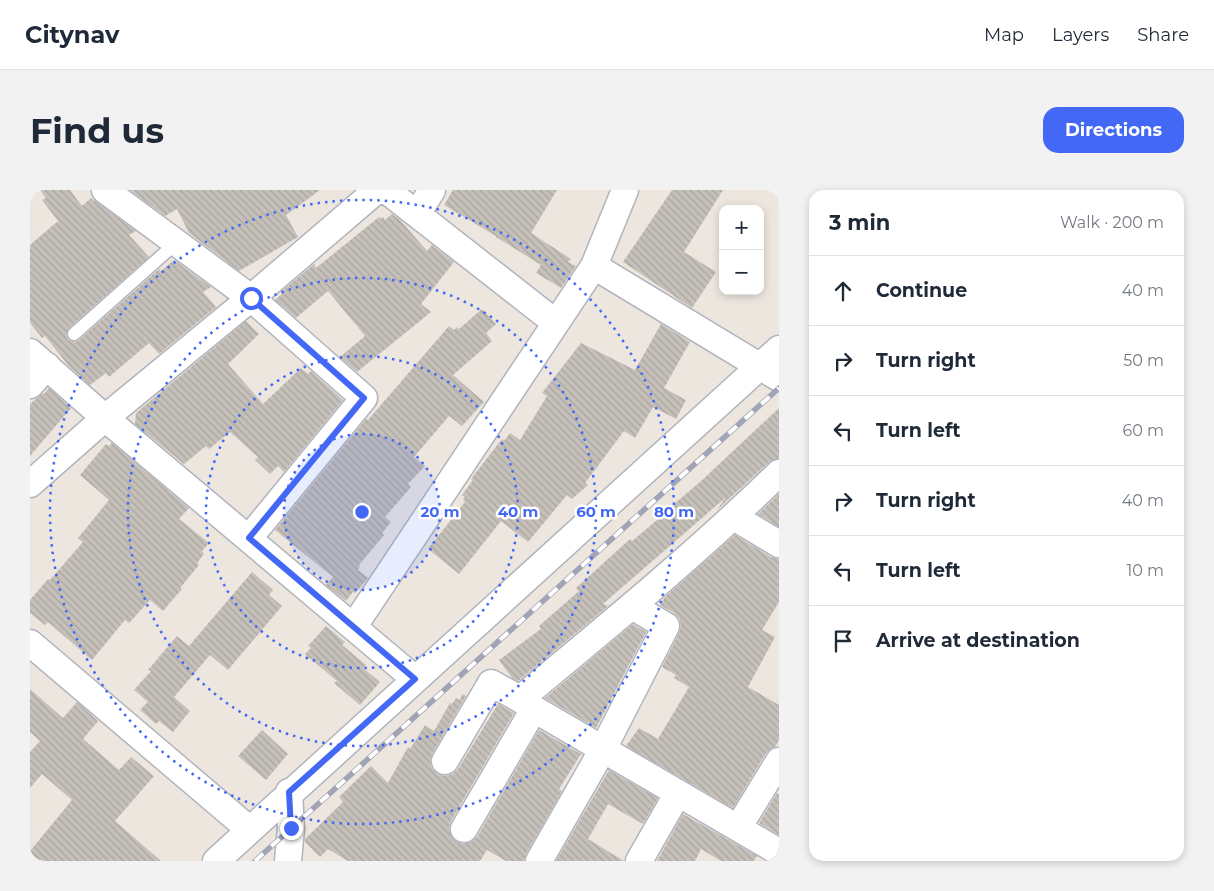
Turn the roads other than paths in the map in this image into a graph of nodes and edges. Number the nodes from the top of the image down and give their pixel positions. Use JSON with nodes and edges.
{"nodes":[{"id":1,"x":105,"y":190,"type":"edge"},
{"id":2,"x":377,"y":190,"type":"edge"},
{"id":3,"x":386,"y":190,"type":"edge"},
{"id":4,"x":432,"y":190,"type":"edge"},
{"id":5,"x":625,"y":190,"type":"edge"},
{"id":6,"x":418,"y":214,"type":"junction"},
{"id":7,"x":176,"y":243,"type":"junction"},
{"id":8,"x":594,"y":266,"type":"junction"},
{"id":9,"x":251,"y":298,"type":"junction"},
{"id":10,"x":556,"y":322,"type":"junction"},
{"id":11,"x":74,"y":334,"type":"dead end"},
{"id":12,"x":779,"y":349,"type":"edge"},
{"id":13,"x":36,"y":368,"type":"edge"},
{"id":14,"x":769,"y":372,"type":"edge"},
{"id":15,"x":105,"y":418,"type":"junction"},
{"id":16,"x":35,"y":472,"type":"edge"},
{"id":17,"x":779,"y":473,"type":"edge"},
{"id":18,"x":734,"y":517,"type":"junction"},
{"id":19,"x":249,"y":538,"type":"junction"},
{"id":20,"x":779,"y":544,"type":"edge"},
{"id":21,"x":632,"y":606,"type":"junction"},
{"id":22,"x":354,"y":626,"type":"junction"},
{"id":23,"x":30,"y":643,"type":"edge"},
{"id":24,"x":415,"y":679,"type":"junction"},
{"id":25,"x":527,"y":704,"type":"junction"},
{"id":26,"x":603,"y":749,"type":"junction"},
{"id":27,"x":445,"y":761,"type":"dead end"},
{"id":28,"x":779,"y":761,"type":"edge"},
{"id":29,"x":289,"y":792,"type":"junction"},
{"id":30,"x":678,"y":793,"type":"junction"},
{"id":31,"x":738,"y":828,"type":"junction"},
{"id":32,"x":464,"y":829,"type":"dead end"},
{"id":33,"x":250,"y":830,"type":"junction"},
{"id":34,"x":779,"y":852,"type":"edge"},
{"id":35,"x":216,"y":861,"type":"edge"},
{"id":36,"x":288,"y":861,"type":"edge"},
{"id":37,"x":539,"y":861,"type":"edge"},
{"id":38,"x":638,"y":861,"type":"edge"}],
"edges":[{"from":1,"to":7,"type":"street"},
{"from":2,"to":9,"type":"street"},
{"from":3,"to":6,"type":"street"},
{"from":4,"to":6,"type":"street"},
{"from":5,"to":8,"type":"street"},
{"from":6,"to":10,"type":"street"},
{"from":7,"to":9,"type":"street"},
{"from":7,"to":11,"type":"lane"},
{"from":8,"to":10,"type":"street"},
{"from":8,"to":14,"type":"street"},
{"from":9,"to":15,"type":"street"},
{"from":9,"to":19,"type":"street"},
{"from":10,"to":22,"type":"street"},
{"from":12,"to":14,"type":"street"},
{"from":13,"to":15,"type":"street"},
{"from":14,"to":24,"type":"street"},
{"from":15,"to":16,"type":"street"},
{"from":15,"to":19,"type":"street"},
{"from":17,"to":18,"type":"street"},
{"from":18,"to":20,"type":"street"},
{"from":18,"to":21,"type":"street"},
{"from":19,"to":22,"type":"street"},
{"from":21,"to":25,"type":"street"},
{"from":21,"to":26,"type":"street"},
{"from":22,"to":24,"type":"street"},
{"from":23,"to":33,"type":"street"},
{"from":24,"to":29,"type":"street"},
{"from":25,"to":26,"type":"street"},
{"from":25,"to":27,"type":"street"},
{"from":25,"to":32,"type":"street"},
{"from":26,"to":30,"type":"street"},
{"from":26,"to":37,"type":"street"},
{"from":28,"to":31,"type":"street"},
{"from":29,"to":33,"type":"street"},
{"from":29,"to":36,"type":"street"},
{"from":30,"to":31,"type":"street"},
{"from":30,"to":38,"type":"street"},
{"from":31,"to":34,"type":"street"},
{"from":33,"to":35,"type":"street"}]}
